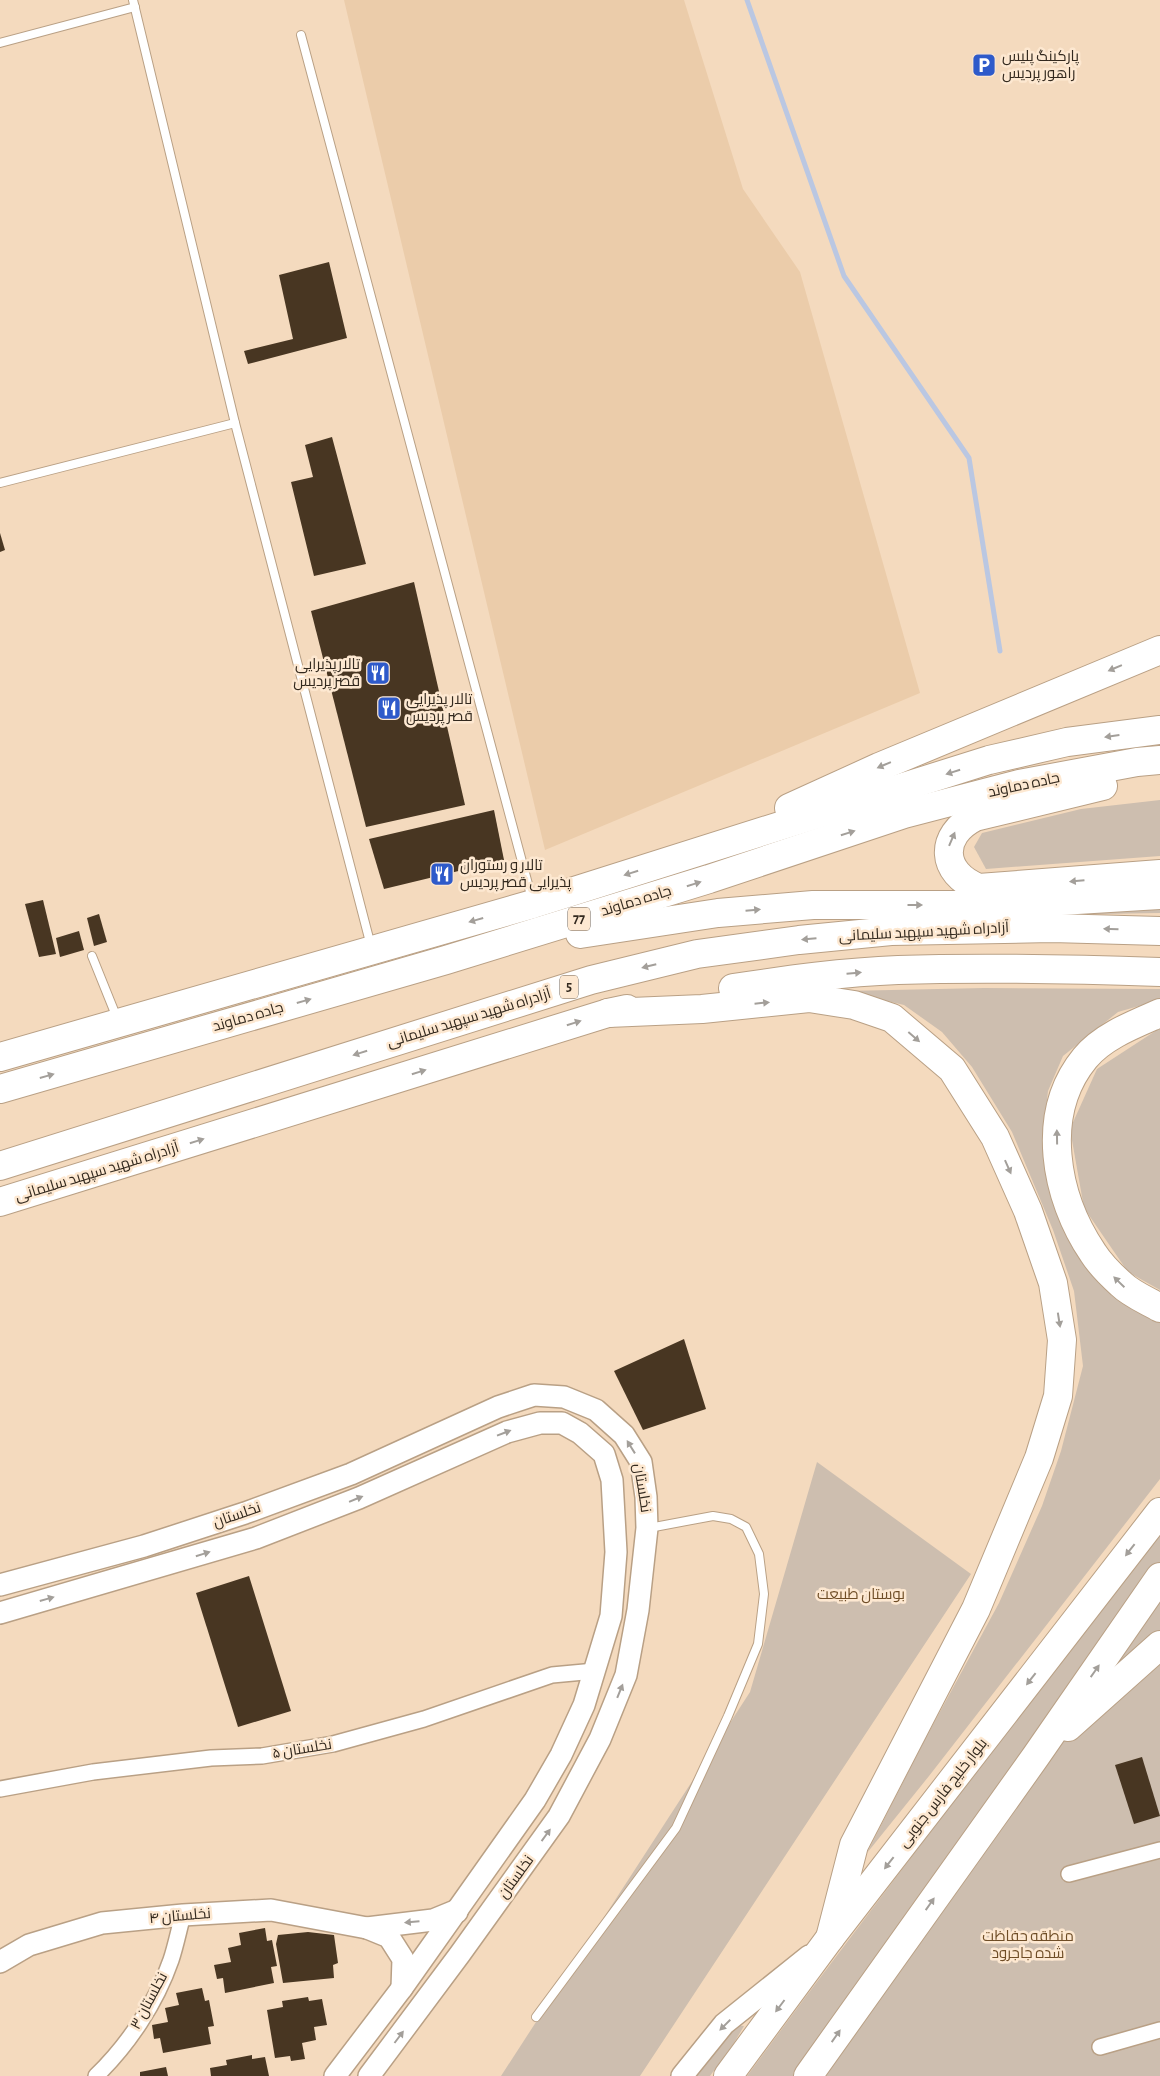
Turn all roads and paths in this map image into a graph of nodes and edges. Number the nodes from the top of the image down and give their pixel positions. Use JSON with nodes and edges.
{"nodes":[{"id":1,"x":134,"y":4,"type":"edge"},
{"id":2,"x":300,"y":35,"type":"dead end"},
{"id":3,"x":0,"y":43,"type":"edge"},
{"id":4,"x":235,"y":423,"type":"junction"},
{"id":5,"x":0,"y":483,"type":"edge"},
{"id":6,"x":1160,"y":650,"type":"edge"},
{"id":7,"x":1160,"y":730,"type":"edge"},
{"id":8,"x":1160,"y":760,"type":"edge"},
{"id":9,"x":1160,"y":776,"type":"edge"},
{"id":10,"x":687,"y":855,"type":"junction"},
{"id":11,"x":1160,"y":874,"type":"edge"},
{"id":12,"x":1160,"y":895,"type":"edge"},
{"id":13,"x":533,"y":904,"type":"junction"},
{"id":14,"x":1160,"y":931,"type":"edge"},
{"id":15,"x":372,"y":951,"type":"junction"},
{"id":16,"x":92,"y":956,"type":"dead end"},
{"id":17,"x":446,"y":960,"type":"junction"},
{"id":18,"x":1160,"y":972,"type":"edge"},
{"id":19,"x":608,"y":1013,"type":"junction"},
{"id":20,"x":1160,"y":1013,"type":"edge"},
{"id":21,"x":119,"y":1022,"type":"junction"},
{"id":22,"x":0,"y":1057,"type":"edge"},
{"id":23,"x":0,"y":1089,"type":"edge"},
{"id":24,"x":0,"y":1166,"type":"edge"},
{"id":25,"x":0,"y":1202,"type":"edge"},
{"id":26,"x":1160,"y":1308,"type":"edge"},
{"id":27,"x":1160,"y":1512,"type":"edge"},
{"id":28,"x":647,"y":1528,"type":"junction"},
{"id":29,"x":1160,"y":1576,"type":"edge"},
{"id":30,"x":0,"y":1585,"type":"edge"},
{"id":31,"x":0,"y":1612,"type":"edge"},
{"id":32,"x":1160,"y":1645,"type":"edge"},
{"id":33,"x":595,"y":1671,"type":"junction"},
{"id":34,"x":1036,"y":1756,"type":"junction"},
{"id":35,"x":0,"y":1789,"type":"edge"},
{"id":36,"x":1160,"y":1850,"type":"edge"},
{"id":37,"x":1069,"y":1874,"type":"dead end"},
{"id":38,"x":455,"y":1911,"type":"junction"},
{"id":39,"x":183,"y":1915,"type":"junction"},
{"id":40,"x":367,"y":1928,"type":"junction"},
{"id":41,"x":479,"y":1928,"type":"junction"},
{"id":42,"x":830,"y":1938,"type":"junction"},
{"id":43,"x":0,"y":1962,"type":"edge"},
{"id":44,"x":402,"y":1988,"type":"junction"},
{"id":45,"x":536,"y":2017,"type":"dead end"},
{"id":46,"x":1160,"y":2030,"type":"edge"},
{"id":47,"x":1100,"y":2047,"type":"dead end"},
{"id":48,"x":96,"y":2076,"type":"edge"},
{"id":49,"x":335,"y":2076,"type":"edge"},
{"id":50,"x":370,"y":2076,"type":"edge"},
{"id":51,"x":682,"y":2076,"type":"edge"},
{"id":52,"x":728,"y":2076,"type":"edge"},
{"id":53,"x":808,"y":2076,"type":"edge"}],
"edges":[{"from":1,"to":3,"type":"lane"},
{"from":1,"to":4,"type":"lane"},
{"from":2,"to":13,"type":"lane"},
{"from":4,"to":5,"type":"lane"},
{"from":4,"to":15,"type":"lane"},
{"from":6,"to":10,"type":"highway","one_way":true},
{"from":7,"to":10,"type":"highway","name":"جاده دماوند","number":"77","one_way":true},
{"from":17,"to":8,"type":"highway","name":"جاده دماوند","number":"77","one_way":true},
{"from":11,"to":9,"type":"highway","one_way":true},
{"from":10,"to":13,"type":"highway","name":"جاده دماوند","number":"77","one_way":true},
{"from":17,"to":12,"type":"highway","one_way":true},
{"from":13,"to":15,"type":"highway","name":"جاده دماوند","number":"77","one_way":true},
{"from":14,"to":24,"type":"highway","name":"آزادراه شهید سپهبد سلیمانی","number":"5","one_way":true},
{"from":15,"to":21,"type":"highway","name":"جاده دماوند","number":"77"},
{"from":16,"to":21,"type":"lane"},
{"from":23,"to":17,"type":"highway","name":"جاده دماوند","number":"77","one_way":true},
{"from":19,"to":18,"type":"highway","name":"آزادراه شهید سپهبد سلیمانی","one_way":true},
{"from":25,"to":19,"type":"highway","name":"آزادراه شهید سپهبد سلیمانی","one_way":true},
{"from":19,"to":42,"type":"highway","one_way":true},
{"from":26,"to":20,"type":"highway","one_way":true},
{"from":21,"to":22,"type":"highway","name":"جاده دماوند","number":"77"},
{"from":27,"to":42,"type":"highway","name":"بلوار خلیج فارس جنوبی","one_way":true},
{"from":28,"to":30,"type":"street","name":"نخلستان","one_way":true},
{"from":41,"to":28,"type":"street","name":"نخلستان","one_way":true},
{"from":28,"to":45,"type":"lane"},
{"from":34,"to":29,"type":"highway","one_way":true},
{"from":31,"to":33,"type":"street","name":"نخلستان","one_way":true},
{"from":32,"to":34,"type":"highway"},
{"from":33,"to":35,"type":"street","name":"نخلستان ۵"},
{"from":33,"to":38,"type":"street","name":"نخلستان"},
{"from":53,"to":34,"type":"highway","one_way":true},
{"from":36,"to":37,"type":"street"},
{"from":38,"to":40,"type":"street","one_way":true},
{"from":38,"to":41,"type":"street"},
{"from":38,"to":44,"type":"street","name":"نخلستان"},
{"from":39,"to":40,"type":"street","name":"نخلستان ۴"},
{"from":39,"to":43,"type":"street","name":"نخلستان ۴"},
{"from":39,"to":48,"type":"street","name":"نخلستان ۳"},
{"from":40,"to":44,"type":"street"},
{"from":50,"to":41,"type":"street","name":"نخلستان","one_way":true},
{"from":42,"to":51,"type":"street","one_way":true},
{"from":42,"to":52,"type":"highway","name":"بلوار خلیج فارس جنوبی","one_way":true},
{"from":44,"to":49,"type":"street","name":"نخلستان"},
{"from":46,"to":47,"type":"street"}]}
